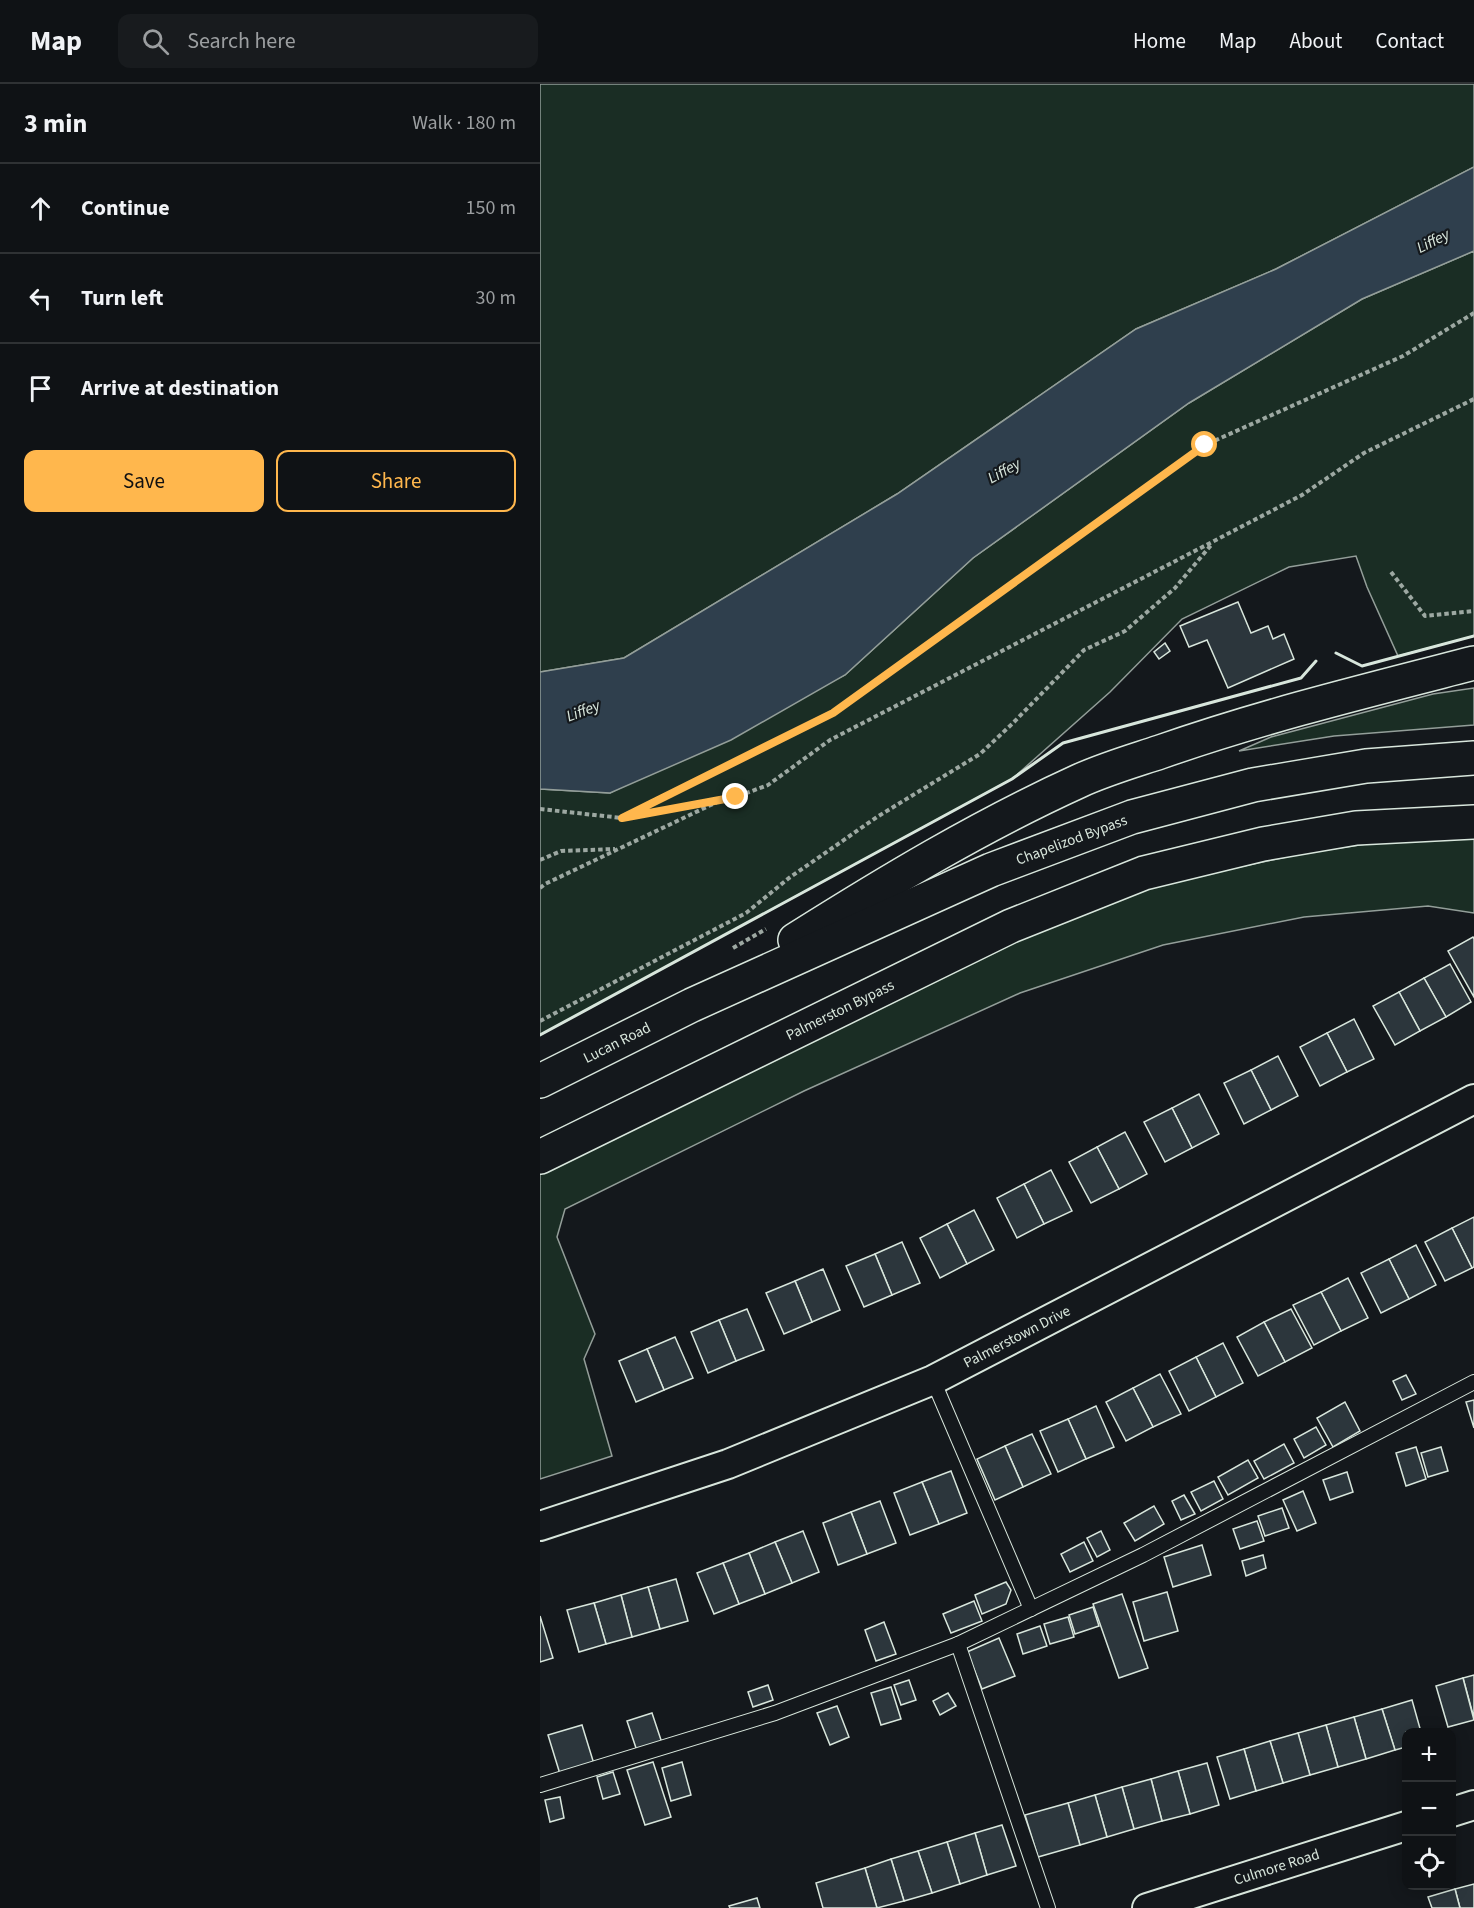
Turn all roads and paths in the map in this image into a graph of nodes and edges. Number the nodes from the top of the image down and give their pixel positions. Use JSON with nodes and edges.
{"nodes":[{"id":1,"x":1474,"y":313,"type":"edge"},
{"id":2,"x":1474,"y":399,"type":"edge"},
{"id":3,"x":1214,"y":541,"type":"junction"},
{"id":4,"x":1390,"y":572,"type":"dead end"},
{"id":5,"x":1474,"y":611,"type":"edge"},
{"id":6,"x":1474,"y":663,"type":"edge"},
{"id":7,"x":1474,"y":758,"type":"edge"},
{"id":8,"x":723,"y":799,"type":"junction"},
{"id":9,"x":540,"y":809,"type":"edge"},
{"id":10,"x":622,"y":818,"type":"junction"},
{"id":11,"x":1474,"y":822,"type":"edge"},
{"id":12,"x":619,"y":849,"type":"junction"},
{"id":13,"x":540,"y":860,"type":"edge"},
{"id":14,"x":540,"y":888,"type":"edge"},
{"id":15,"x":692,"y":1005,"type":"junction"},
{"id":16,"x":540,"y":1021,"type":"edge"},
{"id":17,"x":540,"y":1081,"type":"edge"},
{"id":18,"x":1474,"y":1099,"type":"edge"},
{"id":19,"x":540,"y":1157,"type":"edge"},
{"id":20,"x":933,"y":1380,"type":"junction"},
{"id":21,"x":1474,"y":1382,"type":"edge"},
{"id":22,"x":540,"y":1526,"type":"edge"},
{"id":23,"x":1031,"y":1608,"type":"junction"},
{"id":24,"x":958,"y":1644,"type":"junction"},
{"id":25,"x":540,"y":1785,"type":"edge"},
{"id":26,"x":1474,"y":1804,"type":"edge"},
{"id":27,"x":1456,"y":1811,"type":"edge"},
{"id":28,"x":1402,"y":1828,"type":"edge"},
{"id":29,"x":1048,"y":1908,"type":"edge"},
{"id":30,"x":1147,"y":1908,"type":"edge"}],
"edges":[{"from":1,"to":10,"type":"path"},
{"from":2,"to":3,"type":"path"},
{"from":3,"to":8,"type":"path"},
{"from":3,"to":16,"type":"path"},
{"from":4,"to":5,"type":"path"},
{"from":6,"to":15,"type":"main road"},
{"from":7,"to":15,"type":"main road","name":"Chapelizod Bypass"},
{"from":8,"to":10,"type":"path"},
{"from":8,"to":12,"type":"path"},
{"from":9,"to":10,"type":"path"},
{"from":11,"to":19,"type":"main road","name":"Palmerston Bypass"},
{"from":12,"to":13,"type":"path"},
{"from":12,"to":14,"type":"path"},
{"from":15,"to":17,"type":"main road","name":"Lucan Road"},
{"from":18,"to":20,"type":"street","name":"Palmerstown Drive"},
{"from":20,"to":22,"type":"street","name":"Palmerstown Drive"},
{"from":20,"to":23,"type":"lane"},
{"from":21,"to":23,"type":"lane"},
{"from":23,"to":24,"type":"lane"},
{"from":24,"to":25,"type":"lane"},
{"from":24,"to":29,"type":"lane"},
{"from":26,"to":27,"type":"street"},
{"from":28,"to":30,"type":"street","name":"Culmore Road"}]}
